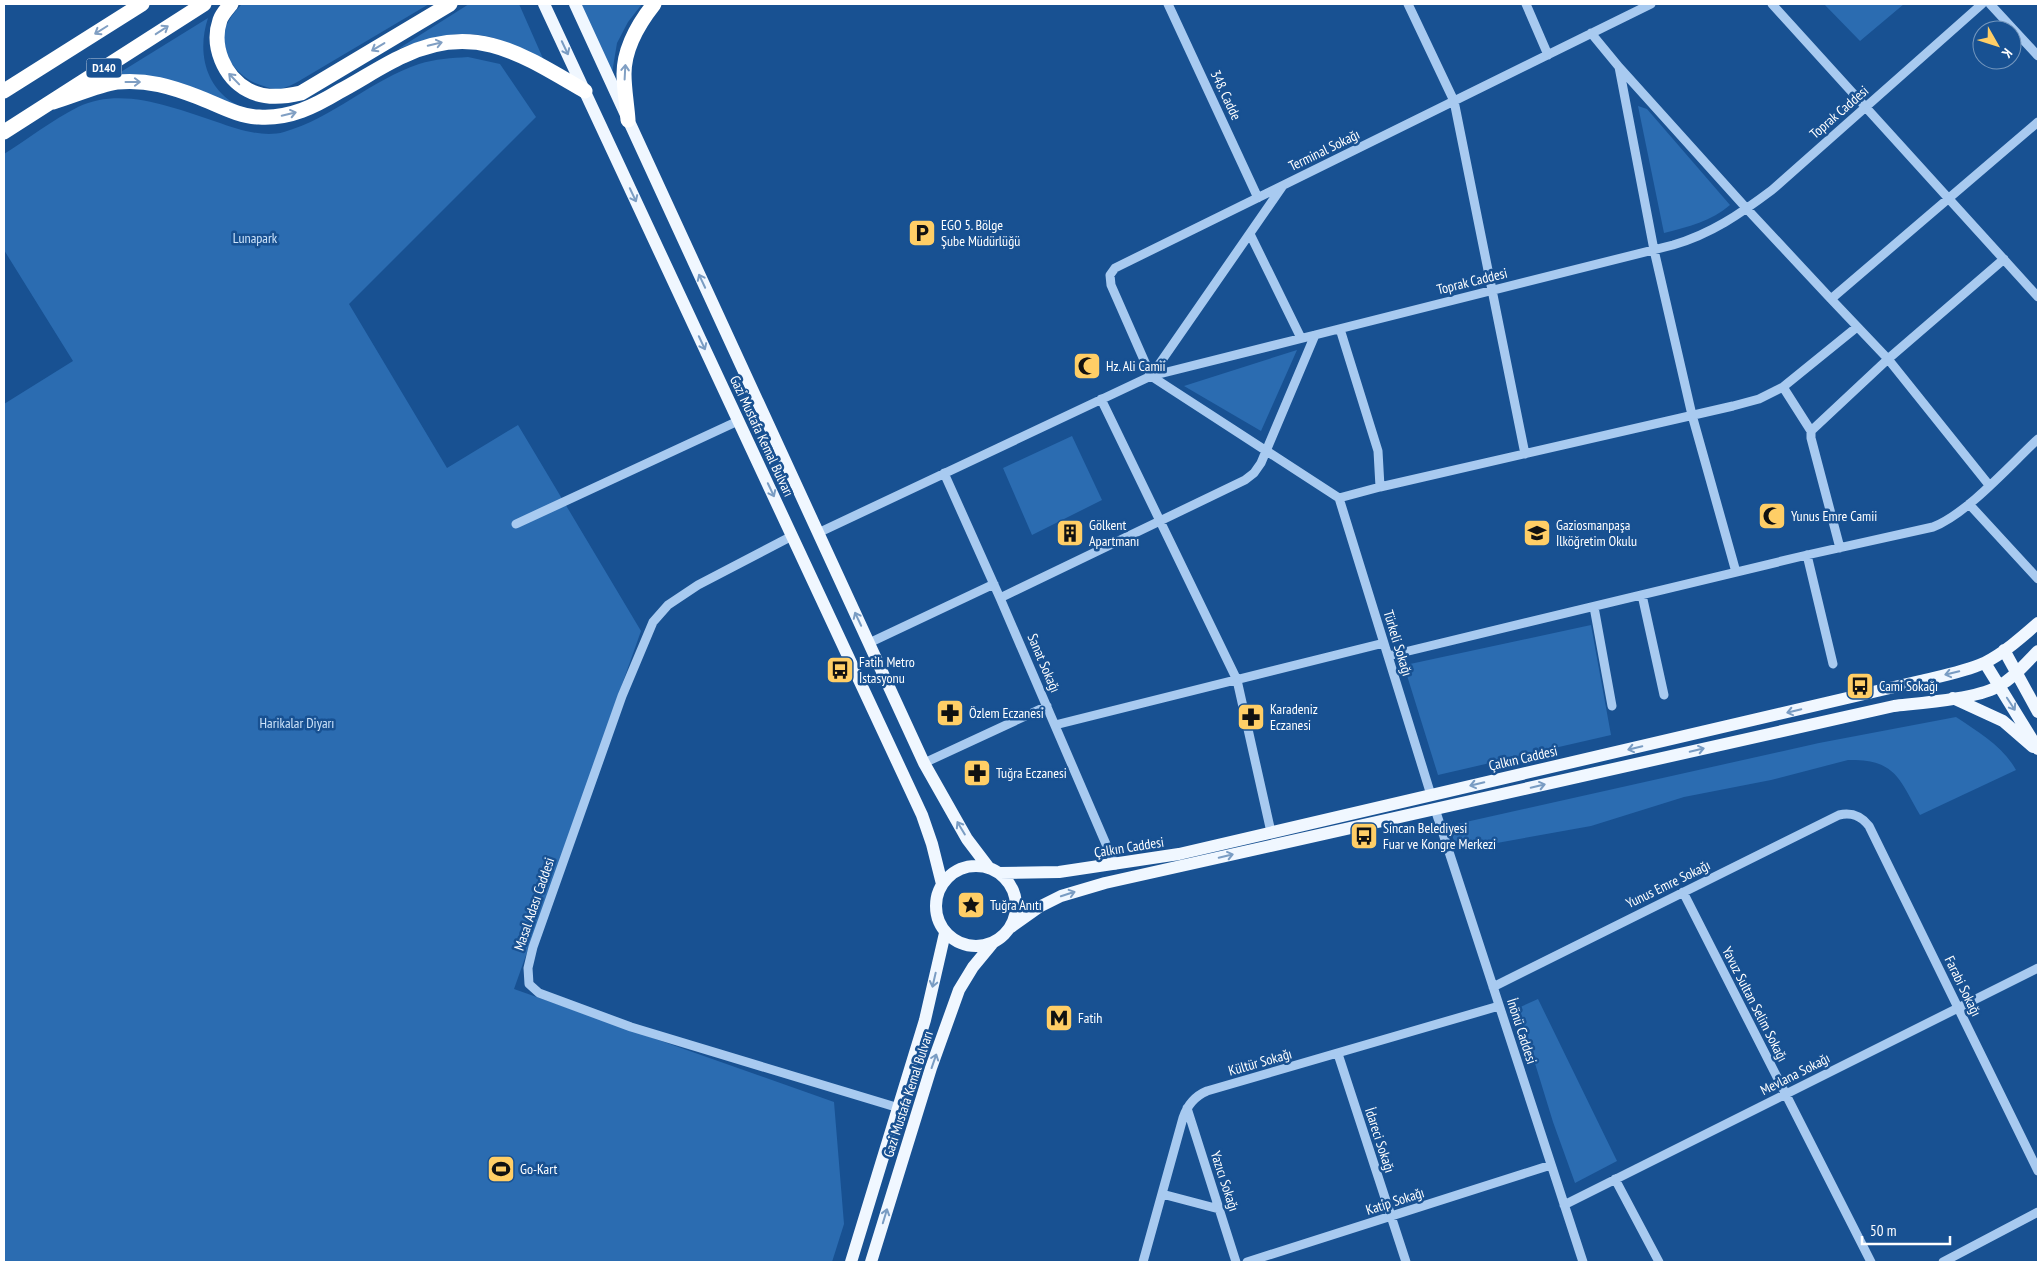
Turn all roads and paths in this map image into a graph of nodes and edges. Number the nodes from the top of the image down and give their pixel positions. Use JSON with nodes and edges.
{"nodes":[{"id":1,"x":142,"y":4,"type":"edge"},
{"id":2,"x":204,"y":4,"type":"edge"},
{"id":3,"x":231,"y":4,"type":"edge"},
{"id":4,"x":450,"y":4,"type":"edge"},
{"id":5,"x":544,"y":4,"type":"edge"},
{"id":6,"x":575,"y":4,"type":"edge"},
{"id":7,"x":654,"y":4,"type":"edge"},
{"id":8,"x":1168,"y":4,"type":"edge"},
{"id":9,"x":1408,"y":4,"type":"edge"},
{"id":10,"x":1526,"y":4,"type":"edge"},
{"id":11,"x":1651,"y":4,"type":"edge"},
{"id":12,"x":1772,"y":4,"type":"edge"},
{"id":13,"x":1982,"y":4,"type":"edge"},
{"id":14,"x":1990,"y":4,"type":"edge"},
{"id":15,"x":1591,"y":33,"type":"junction"},
{"id":16,"x":1548,"y":54,"type":"junction"},
{"id":17,"x":2038,"y":56,"type":"edge"},
{"id":18,"x":1619,"y":66,"type":"junction"},
{"id":19,"x":4,"y":91,"type":"edge"},
{"id":20,"x":585,"y":92,"type":"junction"},
{"id":21,"x":1454,"y":101,"type":"junction"},
{"id":22,"x":52,"y":102,"type":"junction"},
{"id":23,"x":1866,"y":107,"type":"junction"},
{"id":24,"x":628,"y":120,"type":"junction"},
{"id":25,"x":2038,"y":122,"type":"edge"},
{"id":26,"x":4,"y":132,"type":"edge"},
{"id":27,"x":1284,"y":185,"type":"junction"},
{"id":28,"x":1258,"y":198,"type":"junction"},
{"id":29,"x":1948,"y":198,"type":"junction"},
{"id":30,"x":1747,"y":209,"type":"junction"},
{"id":31,"x":1250,"y":234,"type":"junction"},
{"id":32,"x":1654,"y":250,"type":"junction"},
{"id":33,"x":2004,"y":259,"type":"junction"},
{"id":34,"x":1493,"y":290,"type":"junction"},
{"id":35,"x":2038,"y":297,"type":"edge"},
{"id":36,"x":1831,"y":299,"type":"junction"},
{"id":37,"x":1858,"y":327,"type":"junction"},
{"id":38,"x":1340,"y":329,"type":"junction"},
{"id":39,"x":1316,"y":335,"type":"junction"},
{"id":40,"x":1301,"y":338,"type":"junction"},
{"id":41,"x":1888,"y":359,"type":"junction"},
{"id":42,"x":1151,"y":376,"type":"junction"},
{"id":43,"x":1783,"y":388,"type":"junction"},
{"id":44,"x":1101,"y":399,"type":"junction"},
{"id":45,"x":1692,"y":415,"type":"junction"},
{"id":46,"x":738,"y":421,"type":"junction"},
{"id":47,"x":1811,"y":431,"type":"junction"},
{"id":48,"x":2038,"y":439,"type":"edge"},
{"id":49,"x":1267,"y":451,"type":"junction"},
{"id":50,"x":1525,"y":454,"type":"junction"},
{"id":51,"x":944,"y":474,"type":"junction"},
{"id":52,"x":1989,"y":484,"type":"junction"},
{"id":53,"x":1380,"y":487,"type":"junction"},
{"id":54,"x":1338,"y":498,"type":"junction"},
{"id":55,"x":1969,"y":504,"type":"junction"},
{"id":56,"x":1160,"y":521,"type":"junction"},
{"id":57,"x":516,"y":524,"type":"dead end"},
{"id":58,"x":818,"y":533,"type":"junction"},
{"id":59,"x":792,"y":536,"type":"junction"},
{"id":60,"x":1840,"y":548,"type":"junction"},
{"id":61,"x":1807,"y":556,"type":"junction"},
{"id":62,"x":1736,"y":572,"type":"junction"},
{"id":63,"x":2038,"y":579,"type":"edge"},
{"id":64,"x":994,"y":584,"type":"junction"},
{"id":65,"x":1642,"y":595,"type":"junction"},
{"id":66,"x":1000,"y":598,"type":"junction"},
{"id":67,"x":1594,"y":607,"type":"junction"},
{"id":68,"x":2038,"y":623,"type":"edge"},
{"id":69,"x":869,"y":643,"type":"junction"},
{"id":70,"x":1384,"y":643,"type":"junction"},
{"id":71,"x":2004,"y":650,"type":"junction"},
{"id":72,"x":2038,"y":651,"type":"edge"},
{"id":73,"x":1388,"y":656,"type":"junction"},
{"id":74,"x":1985,"y":663,"type":"junction"},
{"id":75,"x":1833,"y":664,"type":"dead end"},
{"id":76,"x":2017,"y":673,"type":"junction"},
{"id":77,"x":1237,"y":680,"type":"junction"},
{"id":78,"x":1999,"y":686,"type":"junction"},
{"id":79,"x":1664,"y":695,"type":"dead end"},
{"id":80,"x":1953,"y":698,"type":"junction"},
{"id":81,"x":1047,"y":706,"type":"junction"},
{"id":82,"x":1612,"y":706,"type":"dead end"},
{"id":83,"x":2038,"y":712,"type":"edge"},
{"id":84,"x":1056,"y":725,"type":"junction"},
{"id":85,"x":2038,"y":751,"type":"edge"},
{"id":86,"x":924,"y":763,"type":"junction"},
{"id":87,"x":1431,"y":795,"type":"junction"},
{"id":88,"x":1435,"y":809,"type":"junction"},
{"id":89,"x":1858,"y":816,"type":"joint"},
{"id":90,"x":1271,"y":832,"type":"junction"},
{"id":91,"x":1115,"y":865,"type":"junction"},
{"id":92,"x":994,"y":870,"type":"junction"},
{"id":93,"x":942,"y":884,"type":"junction"},
{"id":94,"x":1683,"y":892,"type":"junction"},
{"id":95,"x":1011,"y":927,"type":"junction"},
{"id":96,"x":945,"y":933,"type":"junction"},
{"id":97,"x":992,"y":944,"type":"junction"},
{"id":98,"x":2038,"y":968,"type":"edge"},
{"id":99,"x":1493,"y":987,"type":"junction"},
{"id":100,"x":1499,"y":1006,"type":"junction"},
{"id":101,"x":1958,"y":1008,"type":"junction"},
{"id":102,"x":1338,"y":1054,"type":"junction"},
{"id":103,"x":1786,"y":1094,"type":"junction"},
{"id":104,"x":899,"y":1108,"type":"junction"},
{"id":105,"x":1187,"y":1108,"type":"junction"},
{"id":106,"x":1551,"y":1165,"type":"junction"},
{"id":107,"x":2038,"y":1171,"type":"edge"},
{"id":108,"x":1615,"y":1179,"type":"junction"},
{"id":109,"x":1162,"y":1194,"type":"junction"},
{"id":110,"x":1564,"y":1206,"type":"junction"},
{"id":111,"x":1219,"y":1209,"type":"junction"},
{"id":112,"x":2038,"y":1212,"type":"edge"},
{"id":113,"x":1391,"y":1216,"type":"junction"},
{"id":114,"x":851,"y":1262,"type":"edge"},
{"id":115,"x":871,"y":1262,"type":"edge"},
{"id":116,"x":1143,"y":1262,"type":"edge"},
{"id":117,"x":1236,"y":1262,"type":"edge"},
{"id":118,"x":1247,"y":1262,"type":"edge"},
{"id":119,"x":1406,"y":1262,"type":"edge"},
{"id":120,"x":1582,"y":1262,"type":"edge"},
{"id":121,"x":1659,"y":1262,"type":"edge"},
{"id":122,"x":1871,"y":1262,"type":"edge"},
{"id":123,"x":1943,"y":1262,"type":"edge"}],
"edges":[{"from":1,"to":19,"type":"highway","number":"D140","one_way":true},
{"from":22,"to":2,"type":"highway","number":"D140","one_way":true},
{"from":4,"to":3,"type":"highway","one_way":true},
{"from":5,"to":20,"type":"main road","name":"Gazi Mustafa Kemal Bulvarı","one_way":true},
{"from":6,"to":24,"type":"main road","name":"Gazi Mustafa Kemal Bulvarı"},
{"from":24,"to":7,"type":"highway","one_way":true},
{"from":8,"to":28,"type":"street","name":"348. Cadde"},
{"from":9,"to":21,"type":"street"},
{"from":10,"to":16,"type":"street"},
{"from":11,"to":15,"type":"street","name":"Terminal Sokağı"},
{"from":12,"to":23,"type":"street"},
{"from":13,"to":23,"type":"street","name":"Toprak Caddesi"},
{"from":14,"to":17,"type":"street"},
{"from":15,"to":16,"type":"street","name":"Terminal Sokağı"},
{"from":15,"to":18,"type":"street"},
{"from":16,"to":21,"type":"street","name":"Terminal Sokağı"},
{"from":18,"to":30,"type":"street"},
{"from":18,"to":32,"type":"street"},
{"from":22,"to":20,"type":"highway","one_way":true},
{"from":20,"to":46,"type":"main road","name":"Gazi Mustafa Kemal Bulvarı","one_way":true},
{"from":21,"to":27,"type":"street","name":"Terminal Sokağı"},
{"from":21,"to":34,"type":"street"},
{"from":22,"to":26,"type":"highway","number":"D140"},
{"from":23,"to":29,"type":"street"},
{"from":23,"to":30,"type":"street","name":"Toprak Caddesi"},
{"from":58,"to":24,"type":"main road","name":"Gazi Mustafa Kemal Bulvarı","one_way":true},
{"from":25,"to":29,"type":"street"},
{"from":27,"to":28,"type":"street","name":"Terminal Sokağı"},
{"from":27,"to":31,"type":"street"},
{"from":28,"to":42,"type":"street","name":"Terminal Sokağı"},
{"from":29,"to":33,"type":"street"},
{"from":29,"to":36,"type":"street"},
{"from":30,"to":32,"type":"street","name":"Toprak Caddesi"},
{"from":30,"to":36,"type":"street"},
{"from":31,"to":40,"type":"street"},
{"from":31,"to":42,"type":"street"},
{"from":32,"to":34,"type":"street","name":"Toprak Caddesi"},
{"from":32,"to":45,"type":"street"},
{"from":33,"to":35,"type":"street"},
{"from":33,"to":41,"type":"street"},
{"from":34,"to":38,"type":"street","name":"Toprak Caddesi"},
{"from":34,"to":50,"type":"street"},
{"from":36,"to":37,"type":"street"},
{"from":37,"to":41,"type":"street"},
{"from":37,"to":43,"type":"street"},
{"from":38,"to":39,"type":"street","name":"Toprak Caddesi"},
{"from":38,"to":53,"type":"street"},
{"from":39,"to":40,"type":"street","name":"Toprak Caddesi"},
{"from":39,"to":49,"type":"street"},
{"from":40,"to":42,"type":"street","name":"Toprak Caddesi"},
{"from":41,"to":47,"type":"street"},
{"from":41,"to":52,"type":"street"},
{"from":42,"to":44,"type":"street","name":"Toprak Caddesi"},
{"from":42,"to":49,"type":"street"},
{"from":43,"to":45,"type":"street"},
{"from":43,"to":47,"type":"street"},
{"from":44,"to":51,"type":"street","name":"Toprak Caddesi"},
{"from":44,"to":56,"type":"street"},
{"from":45,"to":50,"type":"street"},
{"from":45,"to":62,"type":"street"},
{"from":46,"to":57,"type":"street"},
{"from":46,"to":59,"type":"main road","name":"Gazi Mustafa Kemal Bulvarı","one_way":true},
{"from":47,"to":60,"type":"street"},
{"from":48,"to":52,"type":"street"},
{"from":49,"to":54,"type":"street"},
{"from":49,"to":56,"type":"street"},
{"from":50,"to":53,"type":"street"},
{"from":51,"to":58,"type":"street","name":"Toprak Caddesi"},
{"from":51,"to":64,"type":"street","name":"Sanat Sokağı"},
{"from":52,"to":55,"type":"street"},
{"from":53,"to":54,"type":"street"},
{"from":54,"to":70,"type":"street","name":"Türkeli Sokağı"},
{"from":55,"to":60,"type":"street"},
{"from":55,"to":63,"type":"street"},
{"from":56,"to":66,"type":"street"},
{"from":56,"to":77,"type":"street"},
{"from":69,"to":58,"type":"main road","name":"Gazi Mustafa Kemal Bulvarı","one_way":true},
{"from":59,"to":93,"type":"main road","name":"Gazi Mustafa Kemal Bulvarı"},
{"from":59,"to":104,"type":"street","name":"Masal Adası Caddesi"},
{"from":60,"to":61,"type":"street"},
{"from":61,"to":62,"type":"street"},
{"from":61,"to":75,"type":"street"},
{"from":62,"to":65,"type":"street"},
{"from":64,"to":66,"type":"street","name":"Sanat Sokağı"},
{"from":64,"to":69,"type":"street"},
{"from":65,"to":67,"type":"street"},
{"from":65,"to":79,"type":"street"},
{"from":66,"to":81,"type":"street","name":"Sanat Sokağı"},
{"from":67,"to":73,"type":"street"},
{"from":67,"to":82,"type":"street"},
{"from":68,"to":71,"type":"main road","name":"Çalkın Caddesi"},
{"from":69,"to":86,"type":"main road","name":"Gazi Mustafa Kemal Bulvarı"},
{"from":70,"to":73,"type":"street","name":"Türkeli Sokağı"},
{"from":70,"to":77,"type":"street"},
{"from":71,"to":74,"type":"main road","name":"Çalkın Caddesi"},
{"from":71,"to":76,"type":"main road"},
{"from":72,"to":76,"type":"main road","name":"Çalkın Caddesi"},
{"from":73,"to":87,"type":"street","name":"Türkeli Sokağı"},
{"from":74,"to":78,"type":"main road"},
{"from":74,"to":87,"type":"main road","name":"Çalkın Caddesi","one_way":true},
{"from":76,"to":78,"type":"main road","name":"Çalkın Caddesi"},
{"from":76,"to":83,"type":"main road"},
{"from":77,"to":84,"type":"street"},
{"from":77,"to":90,"type":"street"},
{"from":78,"to":80,"type":"main road","name":"Çalkın Caddesi"},
{"from":78,"to":85,"type":"main road","one_way":true},
{"from":80,"to":85,"type":"main road"},
{"from":88,"to":80,"type":"main road","name":"Çalkın Caddesi","one_way":true},
{"from":81,"to":84,"type":"street","name":"Sanat Sokağı"},
{"from":81,"to":86,"type":"street"},
{"from":84,"to":91,"type":"street","name":"Sanat Sokağı"},
{"from":92,"to":86,"type":"main road","name":"Gazi Mustafa Kemal Bulvarı","one_way":true},
{"from":87,"to":88,"type":"main road"},
{"from":87,"to":90,"type":"main road","name":"Çalkın Caddesi"},
{"from":95,"to":88,"type":"main road","name":"Çalkın Caddesi","one_way":true},
{"from":88,"to":99,"type":"street","name":"İnönü Caddesi"},
{"from":89,"to":94,"type":"street","name":"Yunus Emre Sokağı"},
{"from":89,"to":101,"type":"street","name":"Farabi Sokağı"},
{"from":90,"to":91,"type":"main road","name":"Çalkın Caddesi"},
{"from":91,"to":92,"type":"main road","name":"Çalkın Caddesi"},
{"from":92,"to":93,"type":"main road"},
{"from":92,"to":95,"type":"main road"},
{"from":93,"to":96,"type":"main road"},
{"from":94,"to":99,"type":"street","name":"Yunus Emre Sokağı"},
{"from":94,"to":103,"type":"street","name":"Yavuz Sultan Selim Sokağı"},
{"from":95,"to":97,"type":"main road"},
{"from":96,"to":97,"type":"main road"},
{"from":96,"to":104,"type":"main road","name":"Gazi Mustafa Kemal Bulvarı","one_way":true},
{"from":115,"to":97,"type":"main road","name":"Gazi Mustafa Kemal Bulvarı","one_way":true},
{"from":98,"to":101,"type":"street","name":"Mevlana Sokağı"},
{"from":99,"to":100,"type":"street","name":"İnönü Caddesi"},
{"from":100,"to":102,"type":"street","name":"Kültür Sokağı"},
{"from":100,"to":106,"type":"street","name":"İnönü Caddesi"},
{"from":101,"to":103,"type":"street","name":"Mevlana Sokağı"},
{"from":101,"to":107,"type":"street","name":"Farabi Sokağı"},
{"from":102,"to":105,"type":"street","name":"Kültür Sokağı"},
{"from":102,"to":113,"type":"street","name":"İdareci Sokağı"},
{"from":103,"to":108,"type":"street","name":"Mevlana Sokağı"},
{"from":103,"to":122,"type":"street","name":"Yavuz Sultan Selim Sokağı"},
{"from":104,"to":114,"type":"main road","name":"Gazi Mustafa Kemal Bulvarı"},
{"from":105,"to":109,"type":"street","name":"Kültür Sokağı"},
{"from":105,"to":111,"type":"street","name":"Yazıcı Sokağı"},
{"from":106,"to":110,"type":"street","name":"İnönü Caddesi"},
{"from":106,"to":113,"type":"street","name":"Katip Sokağı"},
{"from":108,"to":110,"type":"street","name":"Mevlana Sokağı"},
{"from":108,"to":121,"type":"street"},
{"from":109,"to":111,"type":"street"},
{"from":109,"to":116,"type":"street","name":"Kültür Sokağı"},
{"from":110,"to":120,"type":"street","name":"İnönü Caddesi"},
{"from":111,"to":117,"type":"street","name":"Yazıcı Sokağı"},
{"from":112,"to":123,"type":"street"},
{"from":113,"to":118,"type":"street","name":"Katip Sokağı"},
{"from":113,"to":119,"type":"street","name":"İdareci Sokağı"}]}
